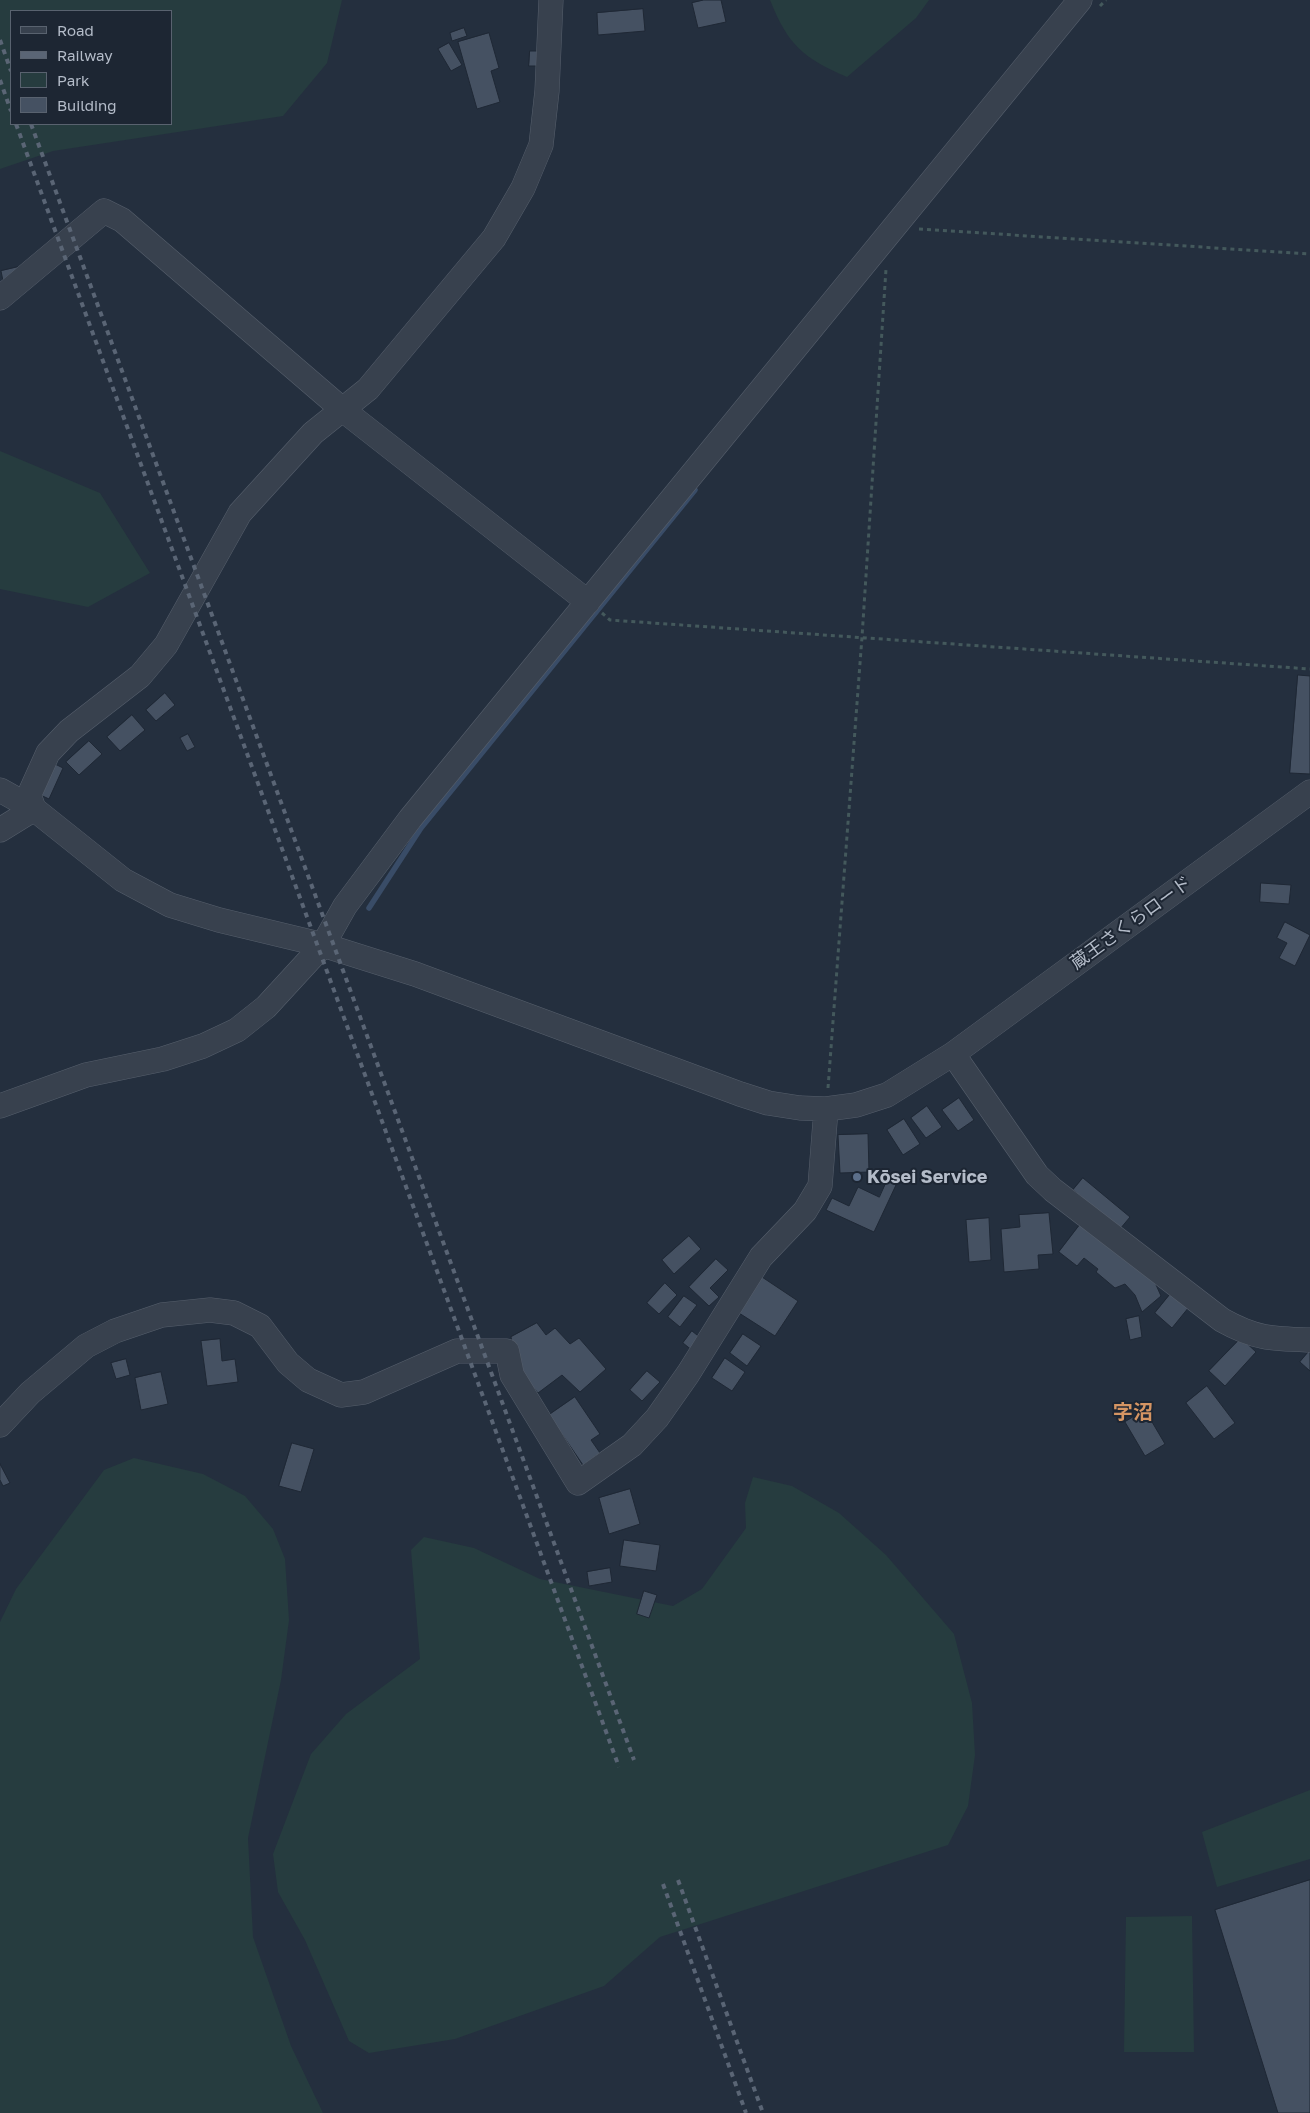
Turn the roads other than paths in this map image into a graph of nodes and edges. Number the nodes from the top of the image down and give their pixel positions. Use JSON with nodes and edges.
{"nodes":[{"id":1,"x":551,"y":0,"type":"edge"},
{"id":2,"x":1080,"y":0,"type":"edge"},
{"id":3,"x":0,"y":298,"type":"edge"},
{"id":4,"x":343,"y":410,"type":"junction"},
{"id":5,"x":596,"y":608,"type":"junction"},
{"id":6,"x":0,"y":790,"type":"edge"},
{"id":7,"x":1310,"y":792,"type":"edge"},
{"id":8,"x":34,"y":808,"type":"junction"},
{"id":9,"x":0,"y":830,"type":"edge"},
{"id":10,"x":323,"y":945,"type":"junction"},
{"id":11,"x":952,"y":1054,"type":"junction"},
{"id":12,"x":0,"y":1106,"type":"edge"},
{"id":13,"x":826,"y":1109,"type":"junction"},
{"id":14,"x":1310,"y":1340,"type":"edge"},
{"id":15,"x":0,"y":1425,"type":"edge"}],
"edges":[{"from":1,"to":4,"type":"street"},
{"from":2,"to":5,"type":"street"},
{"from":3,"to":4,"type":"street"},
{"from":4,"to":5,"type":"street"},
{"from":4,"to":8,"type":"street"},
{"from":5,"to":10,"type":"street"},
{"from":6,"to":8,"type":"street","name":"蔵王さくらロード"},
{"from":7,"to":11,"type":"street","name":"蔵王さくらロード"},
{"from":8,"to":9,"type":"street"},
{"from":8,"to":10,"type":"street","name":"蔵王さくらロード"},
{"from":10,"to":12,"type":"street"},
{"from":10,"to":13,"type":"street","name":"蔵王さくらロード"},
{"from":11,"to":13,"type":"street","name":"蔵王さくらロード"},
{"from":11,"to":14,"type":"street"},
{"from":13,"to":15,"type":"street"}]}
